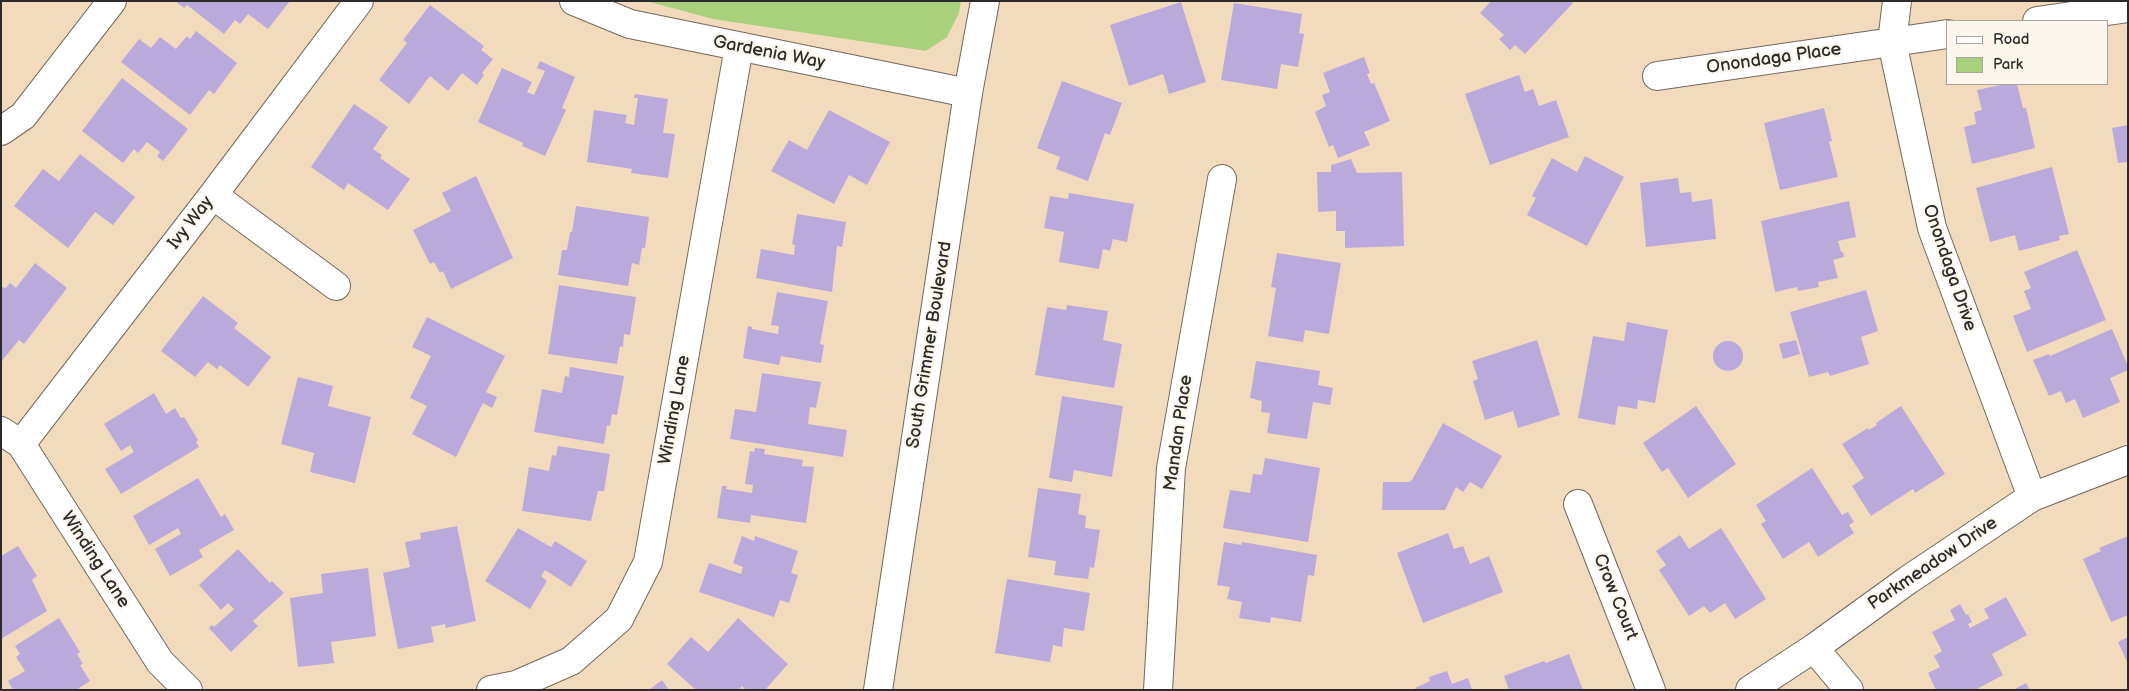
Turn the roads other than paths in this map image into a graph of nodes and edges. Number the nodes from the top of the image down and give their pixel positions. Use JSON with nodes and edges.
{"nodes":[{"id":1,"x":112,"y":1,"type":"edge"},
{"id":2,"x":359,"y":1,"type":"edge"},
{"id":3,"x":574,"y":1,"type":"edge"},
{"id":4,"x":985,"y":1,"type":"edge"},
{"id":5,"x":1897,"y":1,"type":"edge"},
{"id":6,"x":2128,"y":8,"type":"edge"},
{"id":7,"x":2044,"y":20,"type":"edge"},
{"id":8,"x":1946,"y":34,"type":"edge"},
{"id":9,"x":1892,"y":42,"type":"junction"},
{"id":10,"x":739,"y":48,"type":"junction"},
{"id":11,"x":1657,"y":76,"type":"dead end"},
{"id":12,"x":968,"y":93,"type":"junction"},
{"id":13,"x":1,"y":130,"type":"edge"},
{"id":14,"x":1222,"y":179,"type":"dead end"},
{"id":15,"x":213,"y":195,"type":"junction"},
{"id":16,"x":336,"y":286,"type":"dead end"},
{"id":17,"x":11,"y":438,"type":"edge"},
{"id":18,"x":2128,"y":460,"type":"edge"},
{"id":19,"x":2032,"y":498,"type":"junction"},
{"id":20,"x":1578,"y":504,"type":"dead end"},
{"id":21,"x":1814,"y":648,"type":"junction"},
{"id":22,"x":188,"y":690,"type":"edge"},
{"id":23,"x":491,"y":690,"type":"edge"},
{"id":24,"x":878,"y":690,"type":"edge"},
{"id":25,"x":1158,"y":690,"type":"edge"},
{"id":26,"x":1651,"y":690,"type":"edge"},
{"id":27,"x":1750,"y":690,"type":"edge"},
{"id":28,"x":1849,"y":690,"type":"edge"}],
"edges":[{"from":1,"to":13,"type":"street"},
{"from":2,"to":15,"type":"street","name":"Ivy Way"},
{"from":3,"to":10,"type":"street","name":"Gardenia Way"},
{"from":4,"to":12,"type":"street","name":"South Grimmer Boulevard"},
{"from":5,"to":9,"type":"street","name":"Onondaga Drive"},
{"from":6,"to":7,"type":"street"},
{"from":8,"to":9,"type":"street","name":"Onondaga Place"},
{"from":9,"to":11,"type":"street","name":"Onondaga Place"},
{"from":9,"to":19,"type":"street","name":"Onondaga Drive"},
{"from":10,"to":12,"type":"street","name":"Gardenia Way"},
{"from":10,"to":23,"type":"street","name":"Winding Lane"},
{"from":12,"to":24,"type":"street","name":"South Grimmer Boulevard"},
{"from":14,"to":25,"type":"street","name":"Mandan Place"},
{"from":15,"to":16,"type":"street"},
{"from":15,"to":17,"type":"street","name":"Ivy Way"},
{"from":17,"to":22,"type":"street","name":"Winding Lane"},
{"from":18,"to":19,"type":"street","name":"Parkmeadow Drive"},
{"from":19,"to":21,"type":"street","name":"Parkmeadow Drive"},
{"from":20,"to":26,"type":"street","name":"Crow Court"},
{"from":21,"to":27,"type":"street","name":"Parkmeadow Drive"},
{"from":21,"to":28,"type":"street"}]}
